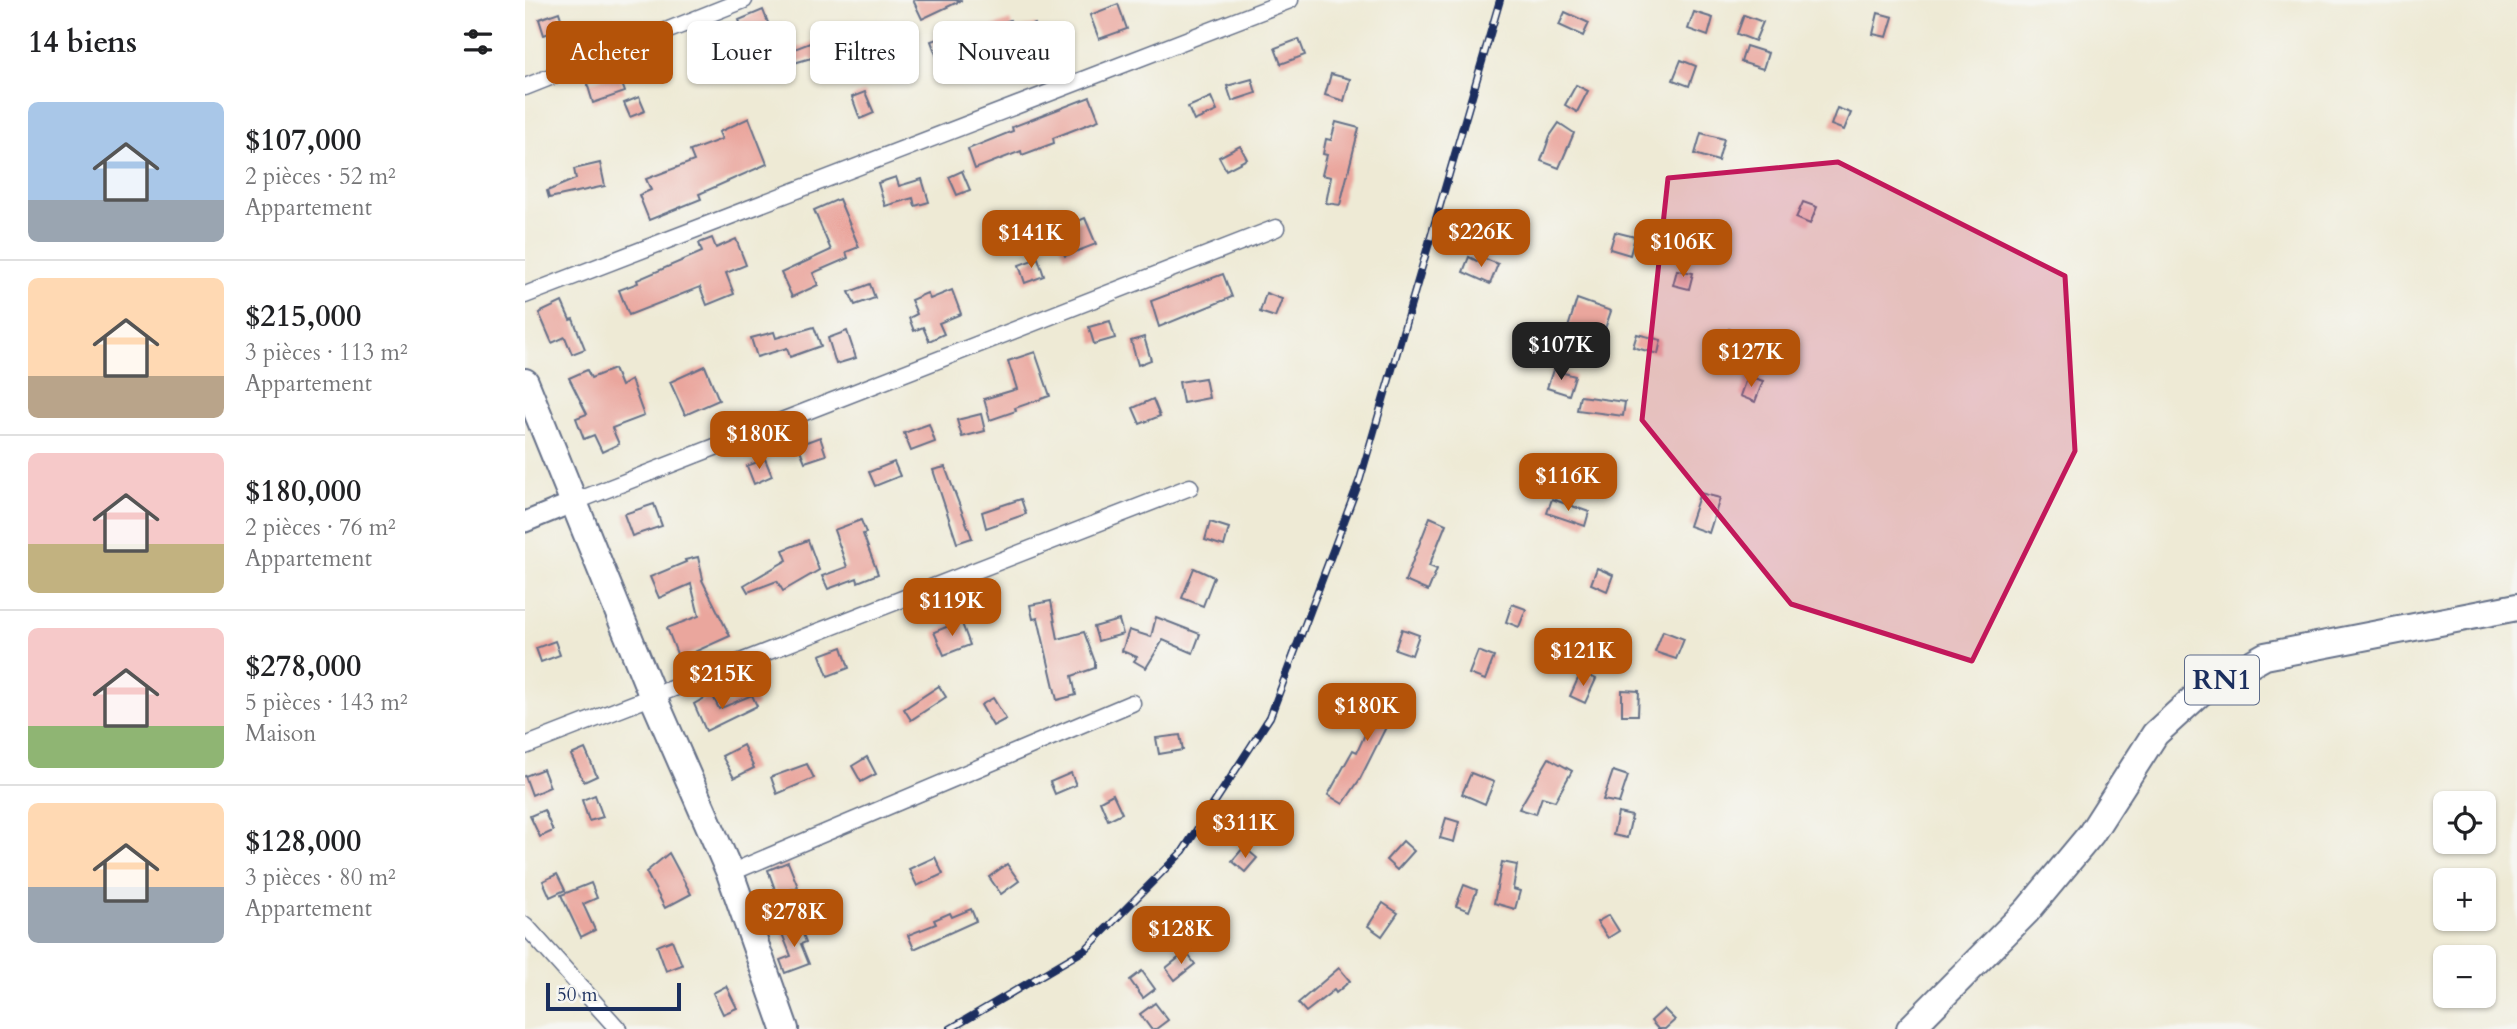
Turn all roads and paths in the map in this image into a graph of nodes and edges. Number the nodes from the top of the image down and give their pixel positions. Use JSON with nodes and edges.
{"nodes":[{"id":1,"x":744,"y":0,"type":"edge"},
{"id":2,"x":1290,"y":0,"type":"edge"},
{"id":3,"x":525,"y":87,"type":"edge"},
{"id":4,"x":1276,"y":228,"type":"dead end"},
{"id":5,"x":525,"y":295,"type":"edge"},
{"id":6,"x":525,"y":382,"type":"edge"},
{"id":7,"x":1190,"y":487,"type":"dead end"},
{"id":8,"x":574,"y":502,"type":"junction"},
{"id":9,"x":525,"y":522,"type":"edge"},
{"id":10,"x":2517,"y":607,"type":"edge"},
{"id":11,"x":653,"y":697,"type":"junction"},
{"id":12,"x":1132,"y":703,"type":"dead end"},
{"id":13,"x":525,"y":746,"type":"edge"},
{"id":14,"x":730,"y":873,"type":"junction"},
{"id":15,"x":525,"y":925,"type":"edge"},
{"id":16,"x":618,"y":1029,"type":"edge"},
{"id":17,"x":785,"y":1029,"type":"edge"},
{"id":18,"x":1910,"y":1029,"type":"edge"}],
"edges":[{"from":1,"to":3,"type":"street"},
{"from":2,"to":5,"type":"street"},
{"from":4,"to":8,"type":"street"},
{"from":6,"to":8,"type":"highway"},
{"from":7,"to":11,"type":"street"},
{"from":8,"to":9,"type":"street"},
{"from":8,"to":11,"type":"highway"},
{"from":10,"to":18,"type":"highway","number":"RN1"},
{"from":11,"to":13,"type":"street"},
{"from":11,"to":14,"type":"highway"},
{"from":12,"to":14,"type":"street"},
{"from":14,"to":17,"type":"highway"},
{"from":15,"to":16,"type":"street"}]}
